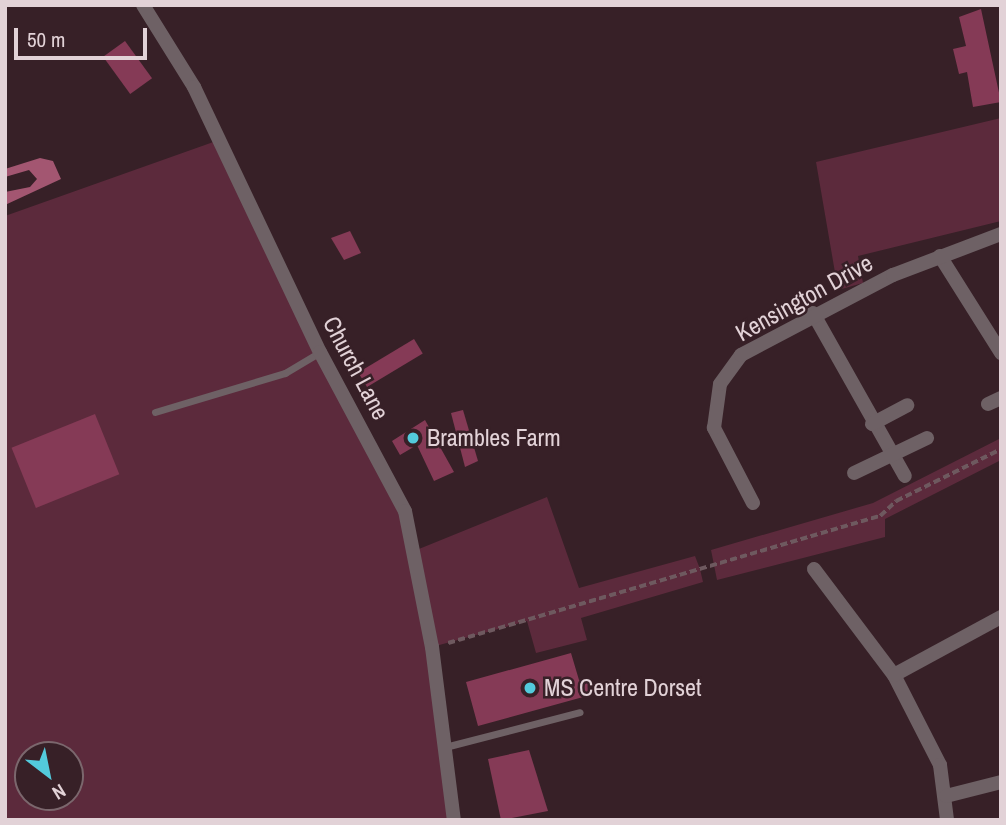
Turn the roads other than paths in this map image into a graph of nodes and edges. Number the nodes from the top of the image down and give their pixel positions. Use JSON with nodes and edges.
{"nodes":[{"id":1,"x":143,"y":5,"type":"edge"},
{"id":2,"x":1001,"y":234,"type":"edge"},
{"id":3,"x":940,"y":256,"type":"junction"},
{"id":4,"x":813,"y":313,"type":"junction"},
{"id":5,"x":1000,"y":350,"type":"edge"},
{"id":6,"x":320,"y":352,"type":"junction"},
{"id":7,"x":907,"y":405,"type":"dead end"},
{"id":8,"x":155,"y":412,"type":"dead end"},
{"id":9,"x":872,"y":424,"type":"junction"},
{"id":10,"x":927,"y":438,"type":"dead end"},
{"id":11,"x":892,"y":456,"type":"junction"},
{"id":12,"x":854,"y":474,"type":"dead end"},
{"id":13,"x":905,"y":476,"type":"dead end"},
{"id":14,"x":753,"y":503,"type":"dead end"},
{"id":15,"x":814,"y":569,"type":"dead end"},
{"id":16,"x":1001,"y":617,"type":"edge"},
{"id":17,"x":894,"y":675,"type":"junction"},
{"id":18,"x":580,"y":712,"type":"dead end"},
{"id":19,"x":445,"y":747,"type":"junction"},
{"id":20,"x":1001,"y":782,"type":"edge"},
{"id":21,"x":946,"y":796,"type":"junction"},
{"id":22,"x":454,"y":820,"type":"edge"},
{"id":23,"x":947,"y":820,"type":"edge"}],
"edges":[{"from":1,"to":6,"type":"street","name":"Church Lane"},
{"from":2,"to":3,"type":"street","name":"Kensington Drive"},
{"from":3,"to":4,"type":"street","name":"Kensington Drive"},
{"from":3,"to":5,"type":"street"},
{"from":4,"to":9,"type":"street"},
{"from":4,"to":14,"type":"street","name":"Kensington Drive"},
{"from":6,"to":8,"type":"lane"},
{"from":6,"to":19,"type":"street","name":"Church Lane"},
{"from":7,"to":9,"type":"street"},
{"from":9,"to":11,"type":"street"},
{"from":10,"to":11,"type":"street"},
{"from":11,"to":12,"type":"street"},
{"from":11,"to":13,"type":"street"},
{"from":15,"to":17,"type":"street"},
{"from":16,"to":17,"type":"street"},
{"from":17,"to":21,"type":"street"},
{"from":18,"to":19,"type":"lane"},
{"from":19,"to":22,"type":"street","name":"Church Lane"},
{"from":20,"to":21,"type":"street"},
{"from":21,"to":23,"type":"street"}]}
